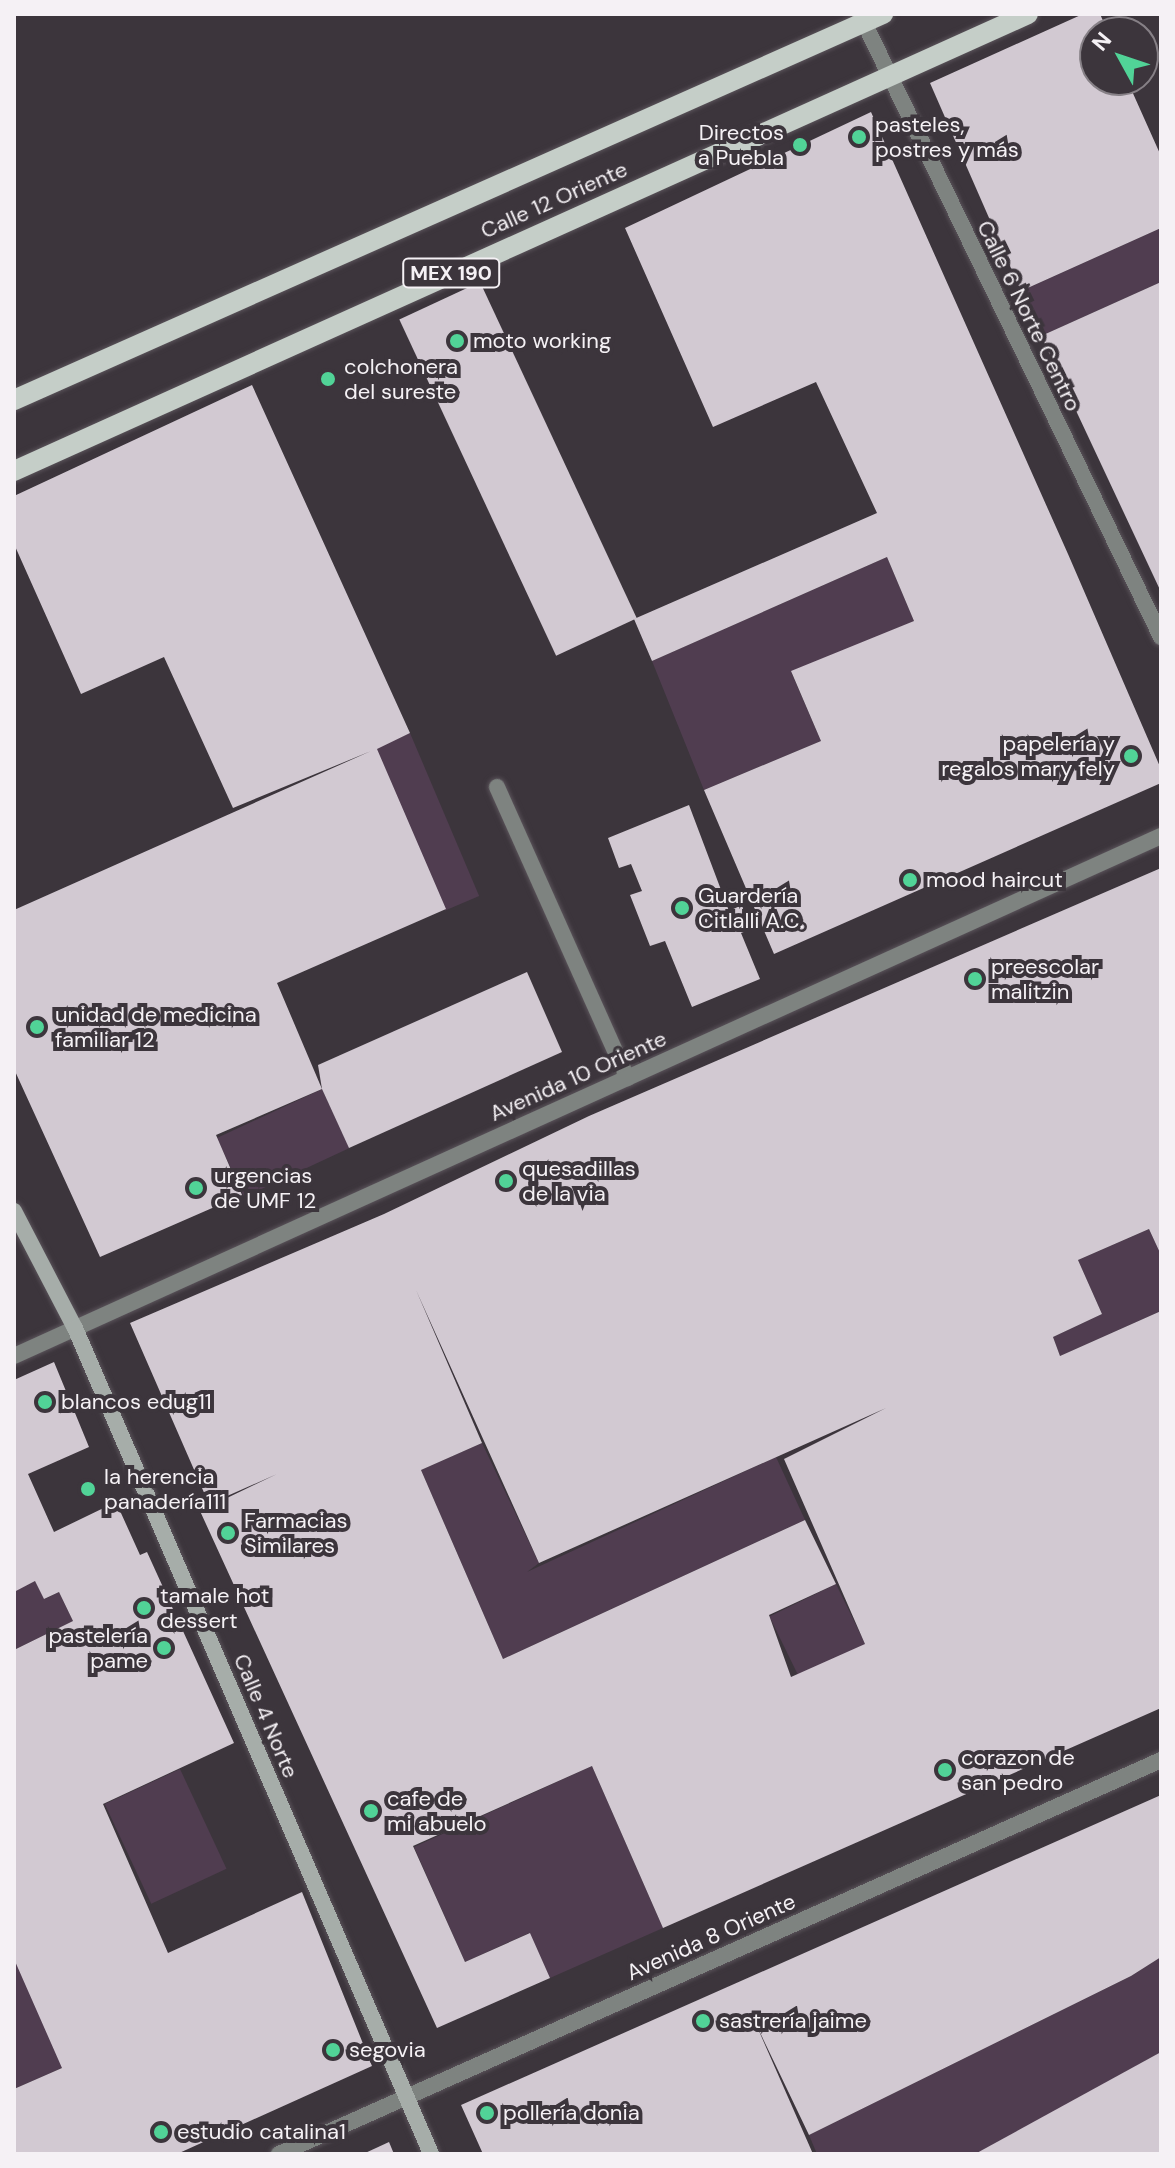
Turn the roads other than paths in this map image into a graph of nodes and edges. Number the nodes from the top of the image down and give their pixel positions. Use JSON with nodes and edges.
{"nodes":[{"id":1,"x":883,"y":14,"type":"edge"},
{"id":2,"x":1028,"y":14,"type":"edge"},
{"id":3,"x":862,"y":18,"type":"edge"},
{"id":4,"x":888,"y":75,"type":"junction"},
{"id":5,"x":14,"y":400,"type":"edge"},
{"id":6,"x":14,"y":471,"type":"edge"},
{"id":7,"x":1161,"y":637,"type":"edge"},
{"id":8,"x":497,"y":787,"type":"dead end"},
{"id":9,"x":1161,"y":836,"type":"edge"},
{"id":10,"x":627,"y":1078,"type":"junction"},
{"id":11,"x":14,"y":1211,"type":"edge"},
{"id":12,"x":75,"y":1328,"type":"junction"},
{"id":13,"x":14,"y":1356,"type":"edge"},
{"id":14,"x":1161,"y":1760,"type":"edge"},
{"id":15,"x":406,"y":2098,"type":"junction"},
{"id":16,"x":279,"y":2154,"type":"edge"},
{"id":17,"x":431,"y":2154,"type":"edge"}],
"edges":[{"from":1,"to":3,"type":"main road","name":"Calle 12 Oriente","number":"MEX 190"},
{"from":2,"to":4,"type":"main road","name":"Calle 12 Oriente","number":"MEX 190"},
{"from":3,"to":4,"type":"street","name":"Calle 6 Norte Centro"},
{"from":3,"to":5,"type":"main road","name":"Calle 12 Oriente","number":"MEX 190"},
{"from":4,"to":6,"type":"main road","name":"Calle 12 Oriente","number":"MEX 190"},
{"from":4,"to":7,"type":"street","name":"Calle 6 Norte Centro"},
{"from":8,"to":10,"type":"street"},
{"from":9,"to":10,"type":"street","name":"Avenida 10 Oriente"},
{"from":10,"to":12,"type":"street","name":"Avenida 10 Oriente"},
{"from":11,"to":12,"type":"main road","name":"Calle 4 Norte"},
{"from":12,"to":13,"type":"street","name":"Avenida 10 Oriente"},
{"from":12,"to":15,"type":"main road","name":"Calle 4 Norte"},
{"from":14,"to":15,"type":"street","name":"Avenida 8 Oriente"},
{"from":15,"to":16,"type":"street","name":"Avenida 8 Oriente"},
{"from":15,"to":17,"type":"main road","name":"Calle 4 Norte"}]}
